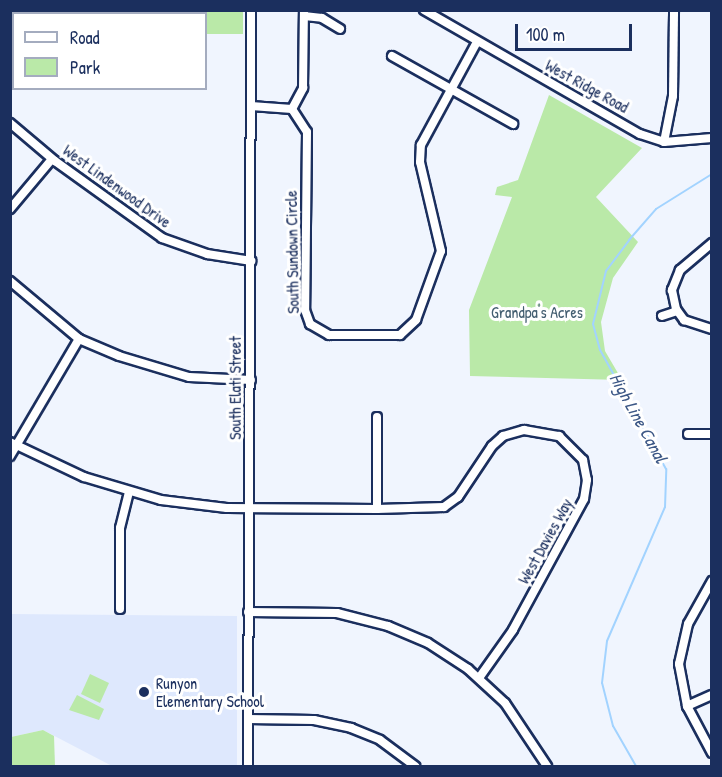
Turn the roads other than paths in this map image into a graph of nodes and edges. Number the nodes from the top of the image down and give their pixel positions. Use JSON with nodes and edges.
{"nodes":[{"id":1,"x":251,"y":10,"type":"edge"},
{"id":2,"x":424,"y":10,"type":"edge"},
{"id":3,"x":674,"y":10,"type":"edge"},
{"id":4,"x":304,"y":13,"type":"edge"},
{"id":5,"x":340,"y":29,"type":"dead end"},
{"id":6,"x":477,"y":42,"type":"junction"},
{"id":7,"x":392,"y":56,"type":"dead end"},
{"id":8,"x":452,"y":89,"type":"junction"},
{"id":9,"x":251,"y":106,"type":"junction"},
{"id":10,"x":292,"y":109,"type":"junction"},
{"id":11,"x":10,"y":123,"type":"edge"},
{"id":12,"x":513,"y":124,"type":"dead end"},
{"id":13,"x":711,"y":138,"type":"edge"},
{"id":14,"x":664,"y":142,"type":"junction"},
{"id":15,"x":52,"y":159,"type":"junction"},
{"id":16,"x":10,"y":209,"type":"edge"},
{"id":17,"x":711,"y":243,"type":"edge"},
{"id":18,"x":251,"y":261,"type":"junction"},
{"id":19,"x":10,"y":281,"type":"edge"},
{"id":20,"x":677,"y":311,"type":"junction"},
{"id":21,"x":663,"y":316,"type":"dead end"},
{"id":22,"x":711,"y":329,"type":"edge"},
{"id":23,"x":79,"y":339,"type":"junction"},
{"id":24,"x":251,"y":380,"type":"junction"},
{"id":25,"x":377,"y":417,"type":"dead end"},
{"id":26,"x":688,"y":434,"type":"dead end"},
{"id":27,"x":711,"y":434,"type":"edge"},
{"id":28,"x":14,"y":444,"type":"edge"},
{"id":29,"x":10,"y":456,"type":"edge"},
{"id":30,"x":129,"y":492,"type":"junction"},
{"id":31,"x":249,"y":508,"type":"junction"},
{"id":32,"x":377,"y":509,"type":"junction"},
{"id":33,"x":711,"y":581,"type":"edge"},
{"id":34,"x":120,"y":609,"type":"dead end"},
{"id":35,"x":248,"y":612,"type":"junction"},
{"id":36,"x":479,"y":678,"type":"junction"},
{"id":37,"x":711,"y":695,"type":"edge"},
{"id":38,"x":687,"y":706,"type":"junction"},
{"id":39,"x":248,"y":719,"type":"junction"},
{"id":40,"x":711,"y":753,"type":"edge"},
{"id":41,"x":248,"y":766,"type":"edge"},
{"id":42,"x":415,"y":766,"type":"edge"},
{"id":43,"x":547,"y":766,"type":"edge"}],
"edges":[{"from":1,"to":9,"type":"street","name":"South Elati Street"},
{"from":2,"to":6,"type":"street","name":"West Ridge Road"},
{"from":3,"to":14,"type":"street"},
{"from":4,"to":5,"type":"street"},
{"from":4,"to":10,"type":"street"},
{"from":6,"to":8,"type":"street","name":"South Sundown Circle"},
{"from":6,"to":14,"type":"street","name":"West Ridge Road"},
{"from":7,"to":8,"type":"street"},
{"from":8,"to":10,"type":"street","name":"South Sundown Circle"},
{"from":8,"to":12,"type":"street"},
{"from":9,"to":10,"type":"street"},
{"from":9,"to":18,"type":"street","name":"South Elati Street"},
{"from":11,"to":15,"type":"street","name":"West Lindenwood Drive"},
{"from":13,"to":14,"type":"street","name":"West Ridge Road"},
{"from":15,"to":16,"type":"street"},
{"from":15,"to":18,"type":"street","name":"West Lindenwood Drive"},
{"from":17,"to":20,"type":"street"},
{"from":18,"to":24,"type":"street","name":"South Elati Street"},
{"from":19,"to":23,"type":"street"},
{"from":20,"to":21,"type":"street"},
{"from":20,"to":22,"type":"street"},
{"from":23,"to":24,"type":"street"},
{"from":23,"to":28,"type":"street"},
{"from":24,"to":31,"type":"street","name":"South Elati Street"},
{"from":25,"to":32,"type":"street"},
{"from":26,"to":27,"type":"street"},
{"from":28,"to":29,"type":"street"},
{"from":28,"to":30,"type":"street","name":"West Davies Way"},
{"from":30,"to":31,"type":"street","name":"West Davies Way"},
{"from":30,"to":34,"type":"street"},
{"from":31,"to":32,"type":"street","name":"West Davies Way"},
{"from":31,"to":35,"type":"street","name":"South Elati Street"},
{"from":32,"to":36,"type":"street","name":"West Davies Way"},
{"from":33,"to":38,"type":"street"},
{"from":35,"to":36,"type":"street"},
{"from":35,"to":39,"type":"street","name":"South Elati Street"},
{"from":36,"to":43,"type":"street"},
{"from":37,"to":38,"type":"street"},
{"from":38,"to":40,"type":"street"},
{"from":39,"to":41,"type":"street","name":"South Elati Street"},
{"from":39,"to":42,"type":"street"}]}
